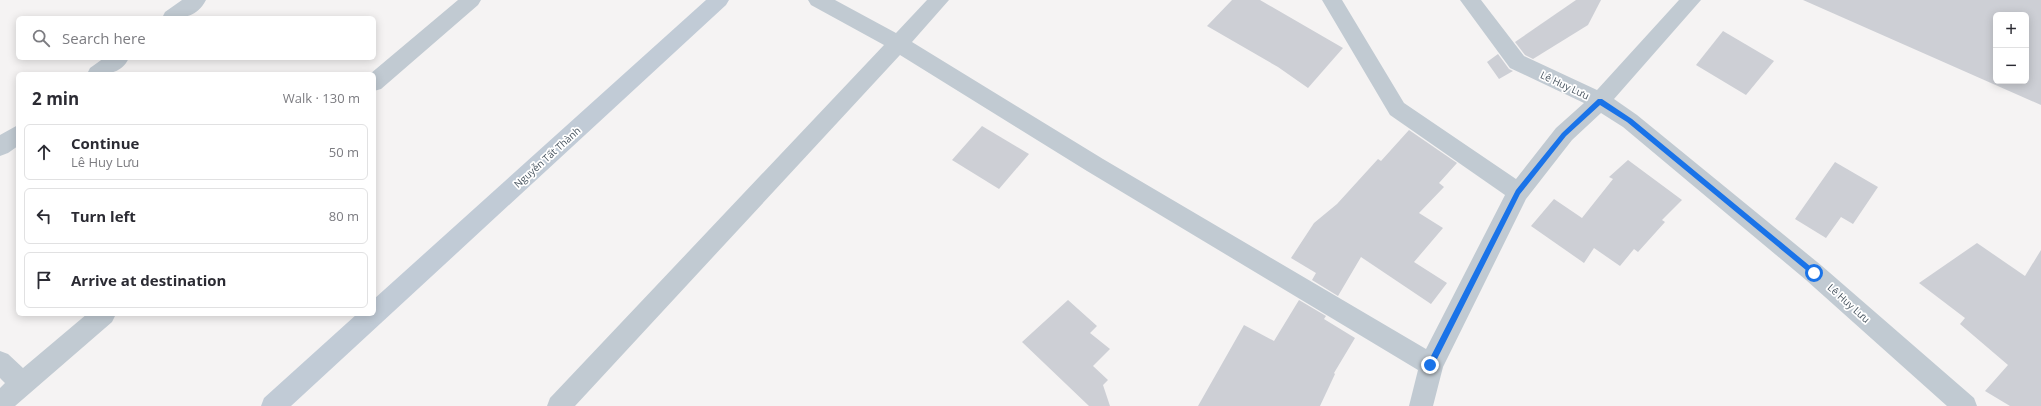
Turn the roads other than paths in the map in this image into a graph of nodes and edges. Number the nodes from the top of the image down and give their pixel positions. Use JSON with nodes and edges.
{"nodes":[{"id":1,"x":196,"y":0,"type":"edge"},
{"id":2,"x":471,"y":0,"type":"edge"},
{"id":3,"x":719,"y":0,"type":"edge"},
{"id":4,"x":818,"y":0,"type":"edge"},
{"id":5,"x":939,"y":0,"type":"edge"},
{"id":6,"x":1332,"y":0,"type":"edge"},
{"id":7,"x":1470,"y":0,"type":"edge"},
{"id":8,"x":1691,"y":0,"type":"edge"},
{"id":9,"x":175,"y":16,"type":"edge"},
{"id":10,"x":899,"y":44,"type":"junction"},
{"id":11,"x":116,"y":60,"type":"edge"},
{"id":12,"x":100,"y":72,"type":"edge"},
{"id":13,"x":376,"y":81,"type":"edge"},
{"id":14,"x":1600,"y":101,"type":"junction"},
{"id":15,"x":16,"y":135,"type":"edge"},
{"id":16,"x":0,"y":147,"type":"edge"},
{"id":17,"x":1518,"y":192,"type":"junction"},
{"id":18,"x":376,"y":312,"type":"edge"},
{"id":19,"x":102,"y":316,"type":"edge"},
{"id":20,"x":372,"y":316,"type":"edge"},
{"id":21,"x":0,"y":362,"type":"edge"},
{"id":22,"x":1430,"y":365,"type":"junction"},
{"id":23,"x":23,"y":384,"type":"junction"},
{"id":24,"x":0,"y":403,"type":"edge"},
{"id":25,"x":273,"y":406,"type":"edge"},
{"id":26,"x":559,"y":406,"type":"edge"},
{"id":27,"x":1421,"y":406,"type":"edge"},
{"id":28,"x":1965,"y":406,"type":"edge"}],
"edges":[{"from":1,"to":9,"type":"street"},
{"from":2,"to":13,"type":"street"},
{"from":3,"to":18,"type":"main road","name":"Nguyễn Tất Thành"},
{"from":4,"to":10,"type":"street"},
{"from":5,"to":10,"type":"street"},
{"from":6,"to":17,"type":"street"},
{"from":7,"to":14,"type":"street","name":"Lê Huy Lưu"},
{"from":8,"to":14,"type":"street"},
{"from":10,"to":22,"type":"street"},
{"from":10,"to":26,"type":"street"},
{"from":11,"to":12,"type":"street"},
{"from":14,"to":17,"type":"street"},
{"from":14,"to":28,"type":"street","name":"Lê Huy Lưu"},
{"from":15,"to":16,"type":"street"},
{"from":17,"to":22,"type":"street"},
{"from":19,"to":23,"type":"street"},
{"from":20,"to":25,"type":"main road","name":"Nguyễn Tất Thành"},
{"from":21,"to":23,"type":"street"},
{"from":22,"to":27,"type":"street"},
{"from":23,"to":24,"type":"street"}]}
